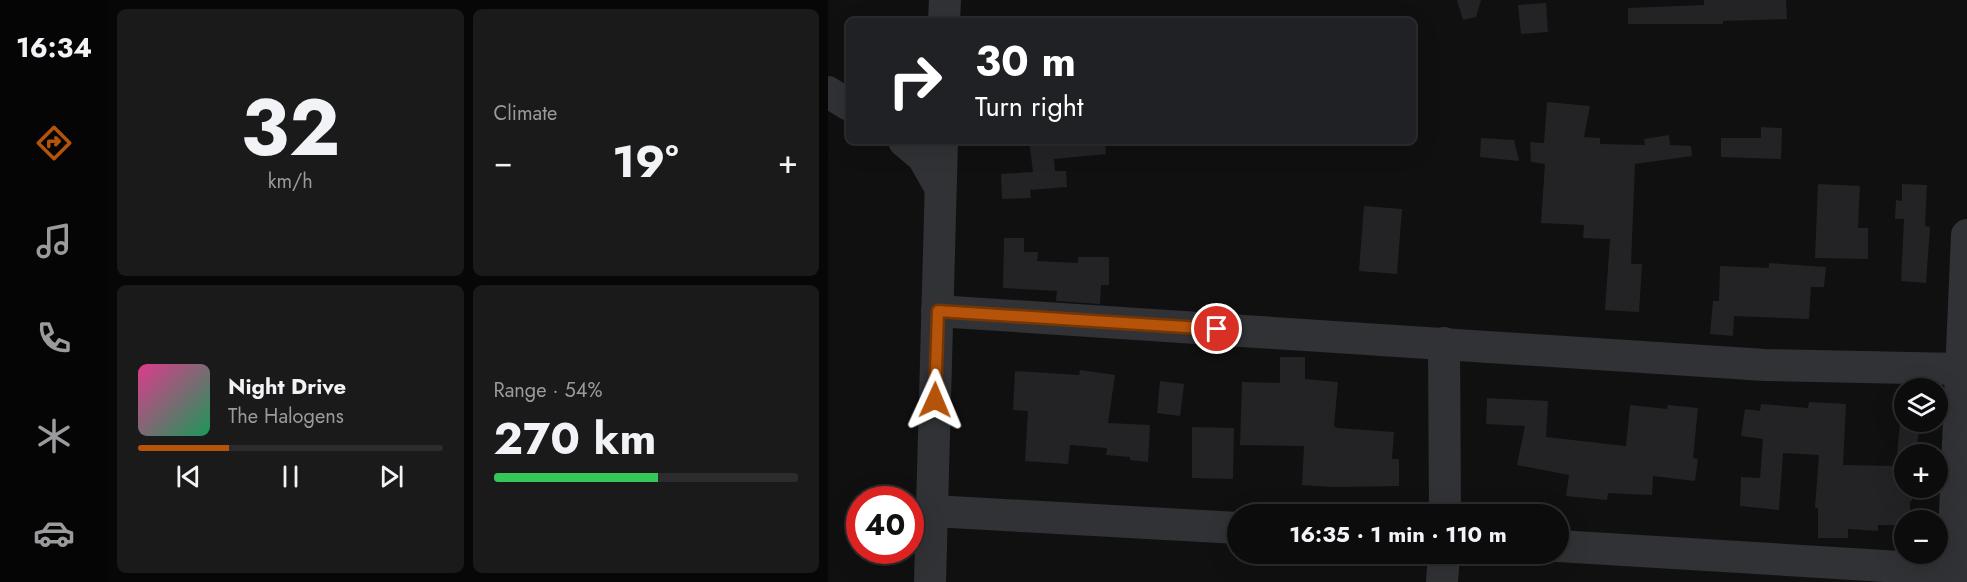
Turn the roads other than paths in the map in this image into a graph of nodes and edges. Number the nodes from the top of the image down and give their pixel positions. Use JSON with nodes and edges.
{"nodes":[{"id":1,"x":945,"y":0,"type":"edge"},
{"id":2,"x":944,"y":18,"type":"edge"},
{"id":3,"x":828,"y":92,"type":"edge"},
{"id":4,"x":846,"y":103,"type":"edge"},
{"id":5,"x":908,"y":144,"type":"edge"},
{"id":6,"x":942,"y":144,"type":"edge"},
{"id":7,"x":940,"y":187,"type":"junction"},
{"id":8,"x":1967,"y":235,"type":"edge"},
{"id":9,"x":938,"y":311,"type":"junction"},
{"id":10,"x":1444,"y":343,"type":"junction"},
{"id":11,"x":1960,"y":369,"type":"junction"},
{"id":12,"x":1445,"y":504,"type":"edge"},
{"id":13,"x":933,"y":511,"type":"junction"},
{"id":14,"x":1227,"y":527,"type":"edge"},
{"id":15,"x":1569,"y":547,"type":"edge"},
{"id":16,"x":1443,"y":564,"type":"edge"},
{"id":17,"x":1957,"y":574,"type":"edge"},
{"id":18,"x":930,"y":582,"type":"edge"},
{"id":19,"x":1442,"y":582,"type":"edge"}],
"edges":[{"from":1,"to":2,"type":"street"},
{"from":3,"to":4,"type":"street"},
{"from":5,"to":7,"type":"street"},
{"from":6,"to":7,"type":"street"},
{"from":7,"to":9,"type":"street"},
{"from":8,"to":11,"type":"street"},
{"from":9,"to":10,"type":"street"},
{"from":9,"to":13,"type":"street"},
{"from":10,"to":11,"type":"street"},
{"from":10,"to":12,"type":"street"},
{"from":11,"to":17,"type":"street"},
{"from":13,"to":14,"type":"street"},
{"from":13,"to":18,"type":"street"},
{"from":15,"to":17,"type":"street"},
{"from":16,"to":19,"type":"street"}]}
